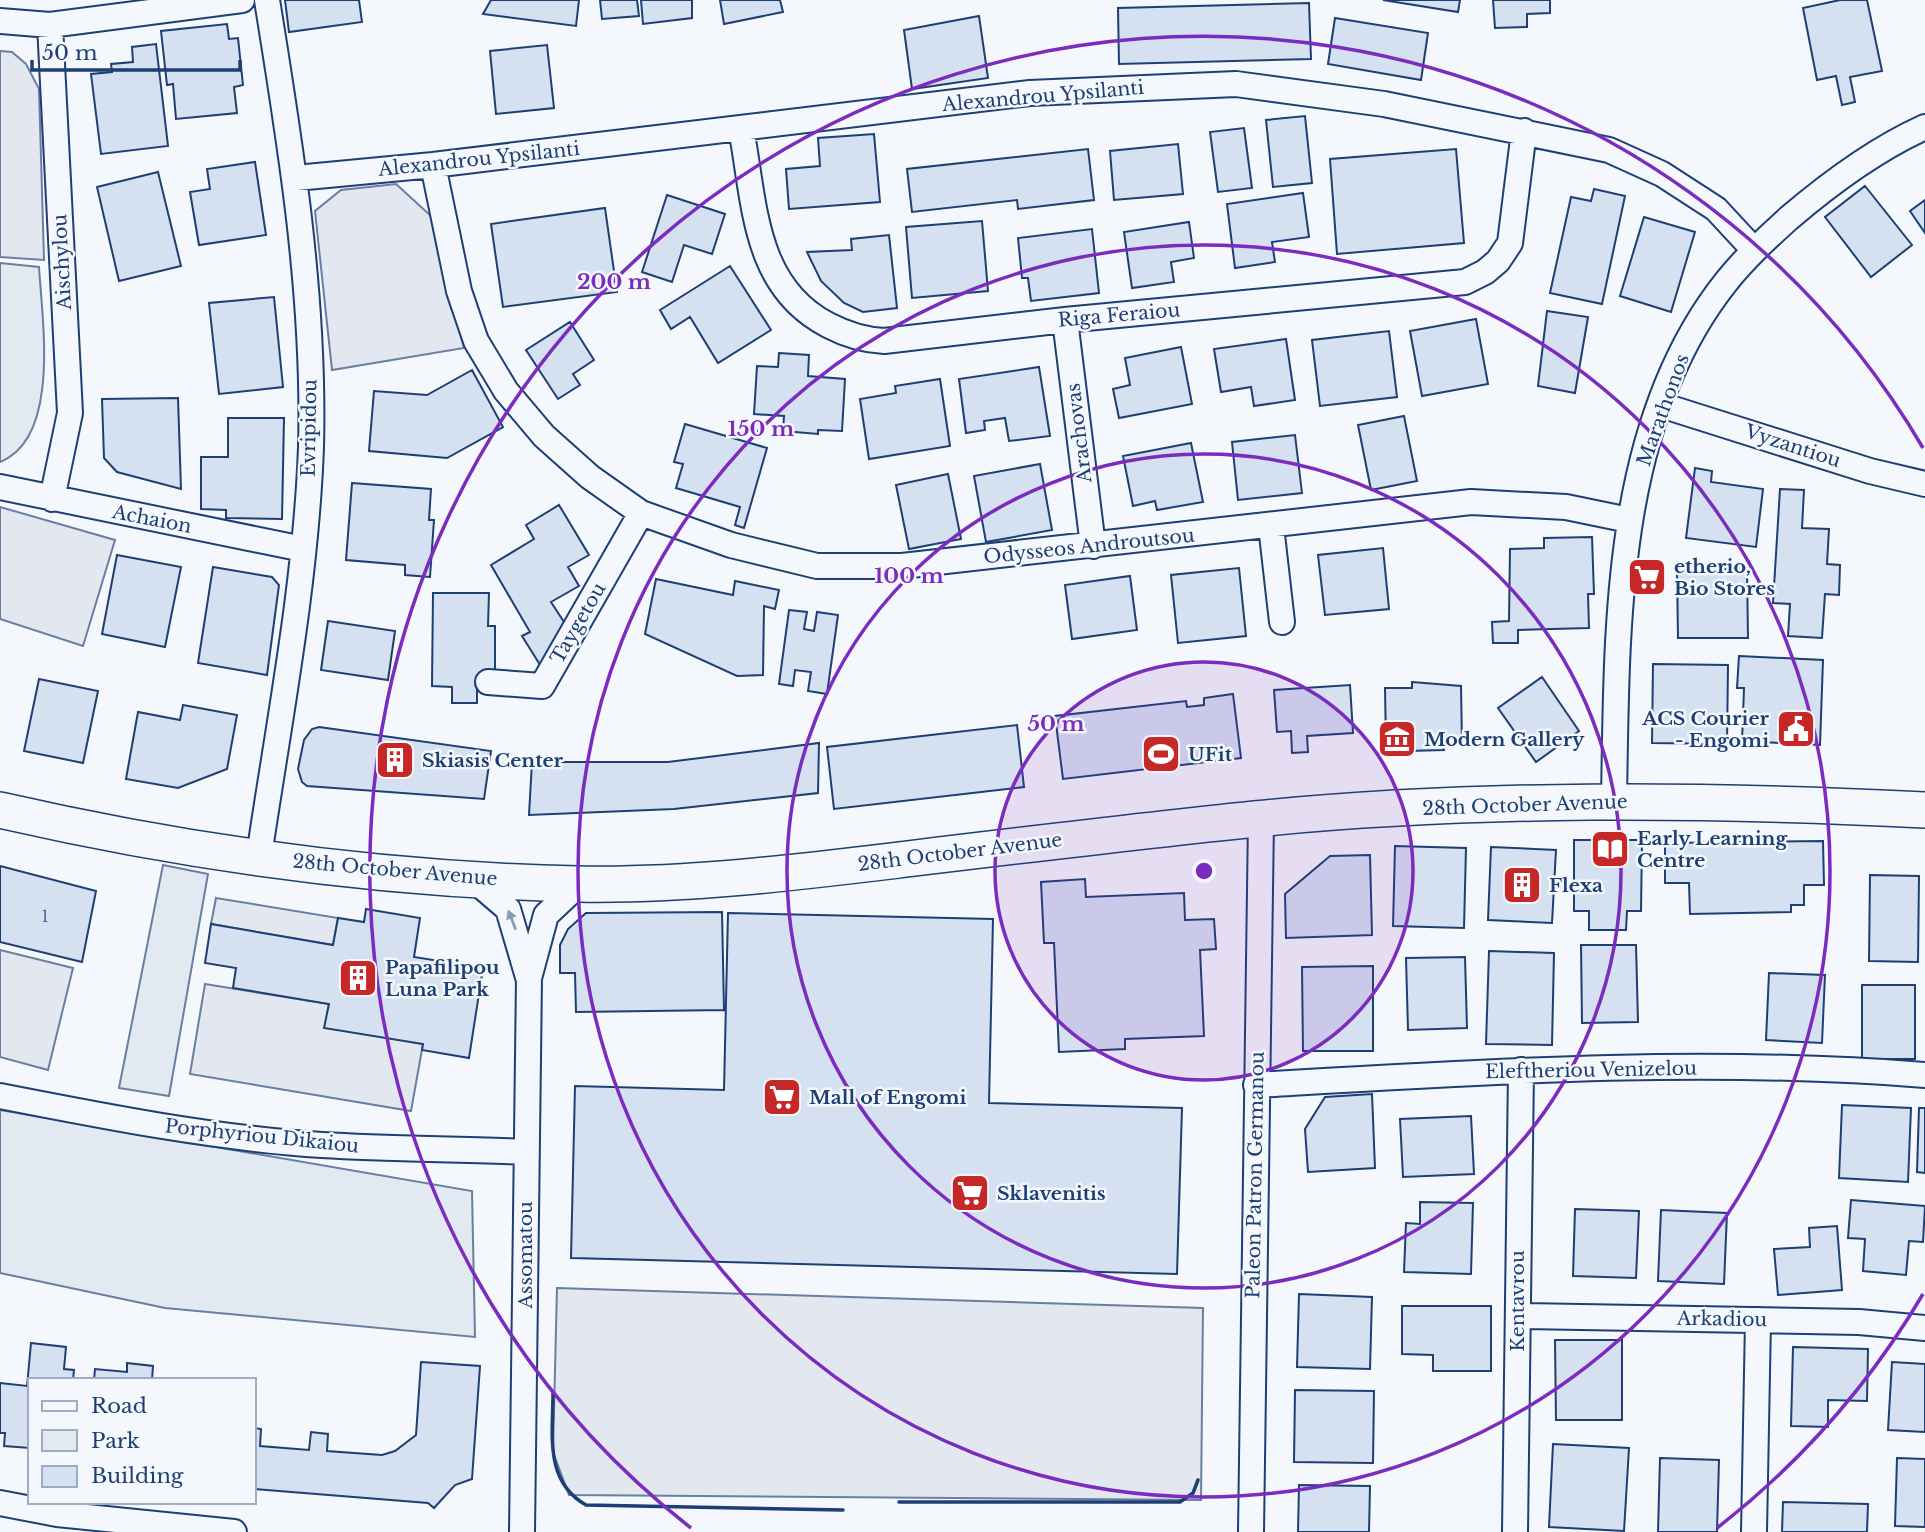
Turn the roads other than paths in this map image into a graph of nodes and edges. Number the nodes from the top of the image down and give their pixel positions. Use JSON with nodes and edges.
{"nodes":[{"id":1,"x":242,"y":0,"type":"edge"},
{"id":2,"x":267,"y":0,"type":"edge"},
{"id":3,"x":0,"y":21,"type":"edge"},
{"id":4,"x":50,"y":24,"type":"junction"},
{"id":5,"x":1925,"y":127,"type":"edge"},
{"id":6,"x":741,"y":128,"type":"junction"},
{"id":7,"x":1524,"y":131,"type":"junction"},
{"id":8,"x":433,"y":165,"type":"junction"},
{"id":9,"x":296,"y":178,"type":"junction"},
{"id":10,"x":1754,"y":250,"type":"junction"},
{"id":11,"x":1065,"y":320,"type":"junction"},
{"id":12,"x":1661,"y":405,"type":"junction"},
{"id":13,"x":1925,"y":484,"type":"edge"},
{"id":14,"x":0,"y":487,"type":"edge"},
{"id":15,"x":52,"y":499,"type":"junction"},
{"id":16,"x":641,"y":513,"type":"junction"},
{"id":17,"x":1629,"y":520,"type":"junction"},
{"id":18,"x":1271,"y":526,"type":"junction"},
{"id":19,"x":1093,"y":546,"type":"junction"},
{"id":20,"x":303,"y":549,"type":"junction"},
{"id":21,"x":1282,"y":622,"type":"dead end"},
{"id":22,"x":488,"y":682,"type":"dead end"},
{"id":23,"x":1614,"y":801,"type":"junction"},
{"id":24,"x":0,"y":810,"type":"edge"},
{"id":25,"x":1925,"y":810,"type":"edge"},
{"id":26,"x":1261,"y":819,"type":"junction"},
{"id":27,"x":259,"y":856,"type":"junction"},
{"id":28,"x":472,"y":877,"type":"junction"},
{"id":29,"x":579,"y":884,"type":"junction"},
{"id":30,"x":528,"y":978,"type":"junction"},
{"id":31,"x":1521,"y":1070,"type":"junction"},
{"id":32,"x":1925,"y":1075,"type":"edge"},
{"id":33,"x":1256,"y":1084,"type":"junction"},
{"id":34,"x":0,"y":1096,"type":"edge"},
{"id":35,"x":526,"y":1152,"type":"junction"},
{"id":36,"x":1518,"y":1316,"type":"junction"},
{"id":37,"x":1758,"y":1320,"type":"junction"},
{"id":38,"x":1925,"y":1328,"type":"edge"},
{"id":39,"x":0,"y":1503,"type":"edge"},
{"id":40,"x":197,"y":1530,"type":"edge"},
{"id":41,"x":234,"y":1532,"type":"edge"},
{"id":42,"x":522,"y":1532,"type":"edge"},
{"id":43,"x":1251,"y":1532,"type":"edge"},
{"id":44,"x":1515,"y":1532,"type":"edge"},
{"id":45,"x":1754,"y":1532,"type":"edge"}],
"edges":[{"from":1,"to":4,"type":"street"},
{"from":2,"to":9,"type":"street","name":"Evripidou"},
{"from":3,"to":4,"type":"street"},
{"from":4,"to":15,"type":"street","name":"Aischylou"},
{"from":5,"to":10,"type":"street","name":"Marathonos"},
{"from":6,"to":7,"type":"street","name":"Alexandrou Ypsilanti"},
{"from":6,"to":8,"type":"street","name":"Alexandrou Ypsilanti"},
{"from":6,"to":11,"type":"street","name":"Riga Feraiou"},
{"from":7,"to":10,"type":"street","name":"Alexandrou Ypsilanti"},
{"from":7,"to":11,"type":"street","name":"Riga Feraiou"},
{"from":8,"to":9,"type":"street","name":"Alexandrou Ypsilanti"},
{"from":8,"to":16,"type":"street","name":"Odysseos Androutsou"},
{"from":9,"to":20,"type":"street","name":"Evripidou"},
{"from":10,"to":12,"type":"street","name":"Marathonos"},
{"from":11,"to":19,"type":"street","name":"Arachovas"},
{"from":12,"to":13,"type":"street","name":"Vyzantiou"},
{"from":12,"to":17,"type":"street","name":"Marathonos"},
{"from":14,"to":15,"type":"street","name":"Achaion"},
{"from":15,"to":20,"type":"street","name":"Achaion"},
{"from":16,"to":19,"type":"street","name":"Odysseos Androutsou"},
{"from":16,"to":22,"type":"street","name":"Taygetou"},
{"from":17,"to":18,"type":"street","name":"Odysseos Androutsou"},
{"from":17,"to":23,"type":"street","name":"Marathonos"},
{"from":18,"to":19,"type":"street","name":"Odysseos Androutsou"},
{"from":18,"to":21,"type":"street"},
{"from":20,"to":27,"type":"street","name":"Evripidou"},
{"from":23,"to":25,"type":"main road","name":"28th October Avenue"},
{"from":23,"to":26,"type":"main road","name":"28th October Avenue"},
{"from":24,"to":27,"type":"main road","name":"28th October Avenue"},
{"from":26,"to":29,"type":"main road","name":"28th October Avenue"},
{"from":26,"to":33,"type":"street","name":"Paleon Patron Germanou"},
{"from":27,"to":28,"type":"main road","name":"28th October Avenue"},
{"from":28,"to":29,"type":"main road","name":"28th October Avenue"},
{"from":30,"to":28,"type":"street","name":"Assomatou","one_way":true},
{"from":29,"to":30,"type":"street","name":"Assomatou"},
{"from":30,"to":35,"type":"street","name":"Assomatou"},
{"from":31,"to":32,"type":"street","name":"Eleftheriou Venizelou"},
{"from":31,"to":33,"type":"street","name":"Eleftheriou Venizelou"},
{"from":31,"to":36,"type":"street","name":"Kentavrou"},
{"from":33,"to":43,"type":"street","name":"Paleon Patron Germanou"},
{"from":34,"to":35,"type":"street","name":"Porphyriou Dikaiou"},
{"from":35,"to":42,"type":"street","name":"Assomatou"},
{"from":36,"to":37,"type":"street","name":"Arkadiou"},
{"from":36,"to":44,"type":"street","name":"Kentavrou"},
{"from":37,"to":38,"type":"street","name":"Arkadiou"},
{"from":37,"to":45,"type":"street"},
{"from":39,"to":40,"type":"street"},
{"from":40,"to":41,"type":"street"}]}
